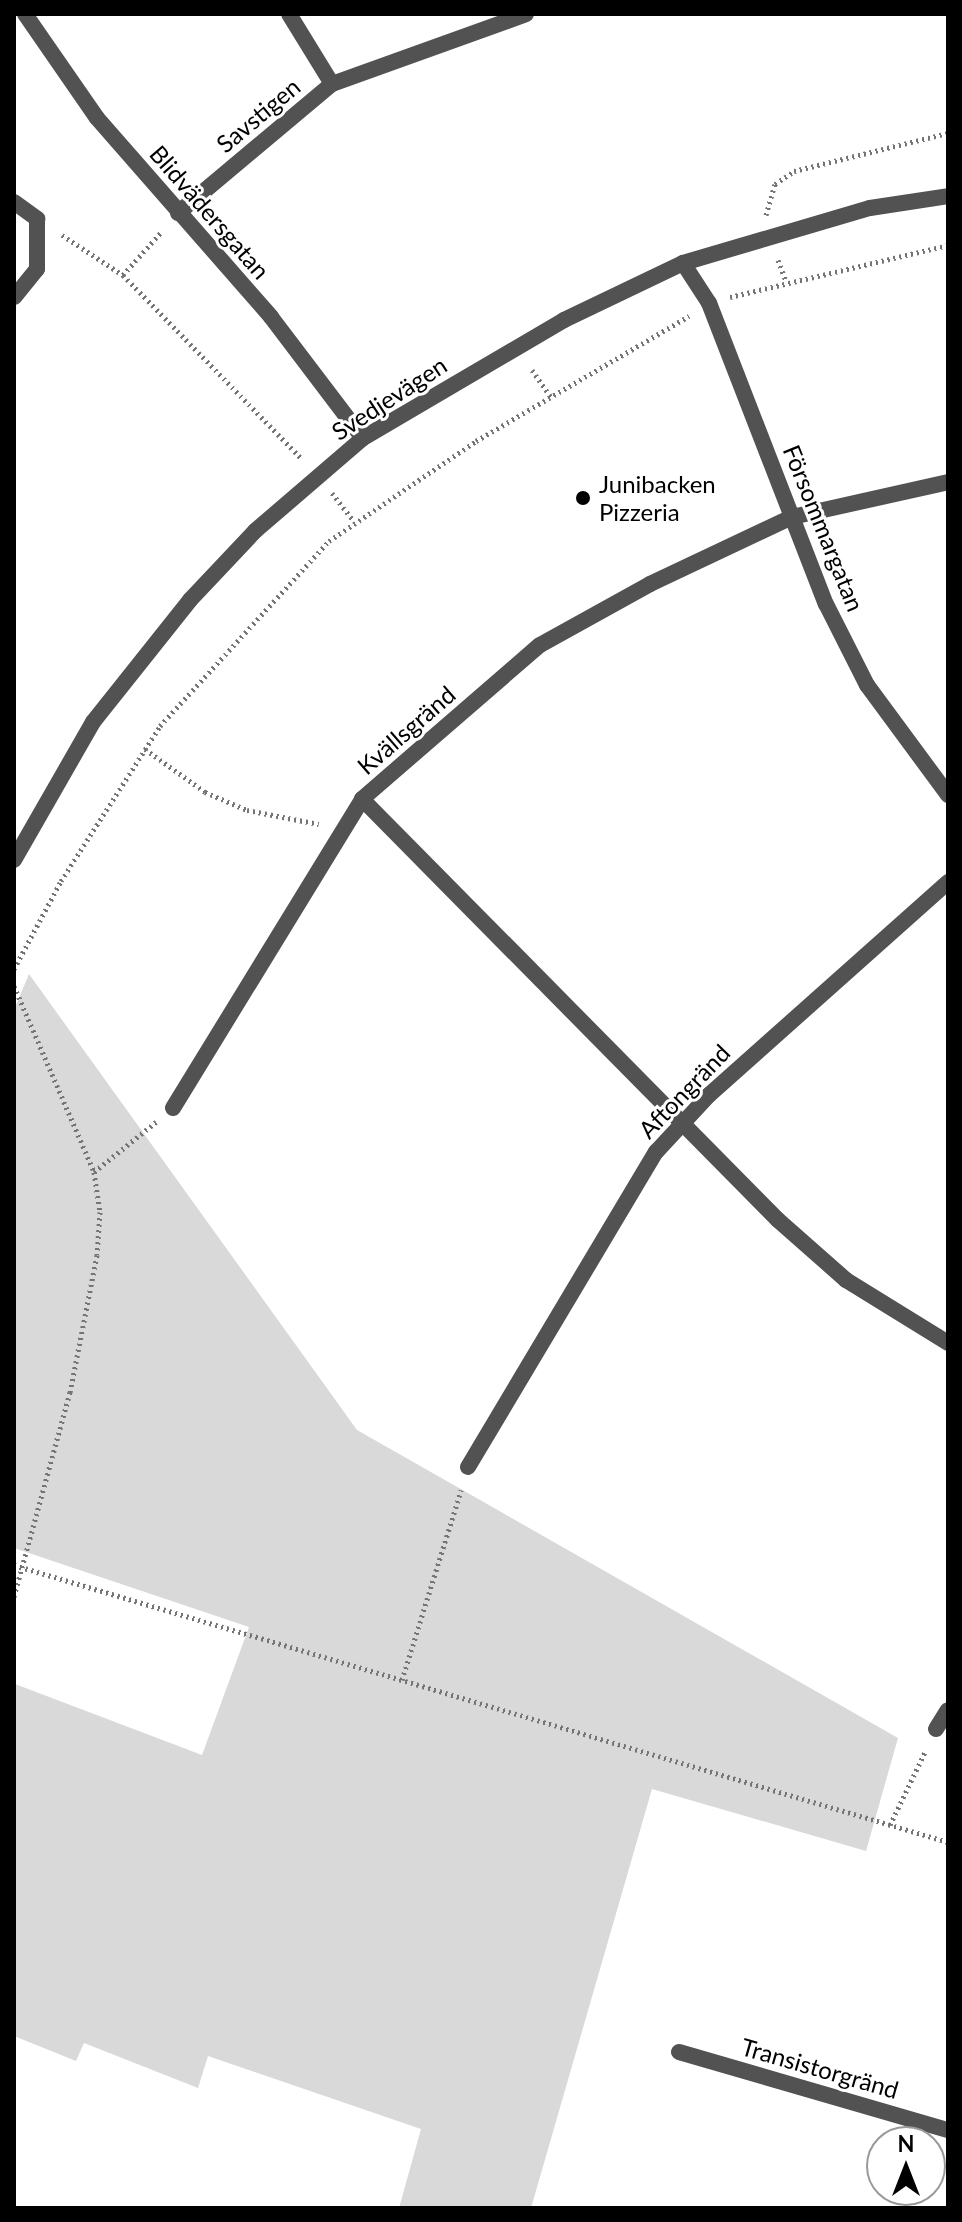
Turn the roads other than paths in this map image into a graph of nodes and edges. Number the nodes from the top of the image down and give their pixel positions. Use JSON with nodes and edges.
{"nodes":[{"id":1,"x":25,"y":14,"type":"edge"},
{"id":2,"x":289,"y":14,"type":"edge"},
{"id":3,"x":526,"y":14,"type":"edge"},
{"id":4,"x":332,"y":84,"type":"junction"},
{"id":5,"x":948,"y":196,"type":"edge"},
{"id":6,"x":14,"y":202,"type":"edge"},
{"id":7,"x":178,"y":213,"type":"junction"},
{"id":8,"x":683,"y":263,"type":"junction"},
{"id":9,"x":14,"y":297,"type":"edge"},
{"id":10,"x":363,"y":438,"type":"junction"},
{"id":11,"x":948,"y":482,"type":"edge"},
{"id":12,"x":792,"y":517,"type":"junction"},
{"id":13,"x":948,"y":795,"type":"edge"},
{"id":14,"x":362,"y":799,"type":"junction"},
{"id":15,"x":14,"y":860,"type":"edge"},
{"id":16,"x":948,"y":882,"type":"edge"},
{"id":17,"x":173,"y":1108,"type":"road end"},
{"id":18,"x":682,"y":1123,"type":"junction"},
{"id":19,"x":948,"y":1343,"type":"edge"},
{"id":20,"x":468,"y":1467,"type":"road end"},
{"id":21,"x":948,"y":1710,"type":"edge"},
{"id":22,"x":936,"y":1729,"type":"road end"},
{"id":23,"x":679,"y":2052,"type":"dead end"},
{"id":24,"x":948,"y":2130,"type":"edge"}],
"edges":[{"from":1,"to":7,"type":"street","name":"Blidvädersgatan"},
{"from":2,"to":4,"type":"street","name":"Savstigen"},
{"from":3,"to":4,"type":"street","name":"Savstigen"},
{"from":4,"to":7,"type":"street","name":"Savstigen"},
{"from":5,"to":8,"type":"street","name":"Svedjevägen"},
{"from":6,"to":9,"type":"street"},
{"from":7,"to":10,"type":"street","name":"Blidvädersgatan"},
{"from":8,"to":10,"type":"street","name":"Svedjevägen"},
{"from":8,"to":12,"type":"street","name":"Försommargatan"},
{"from":10,"to":15,"type":"street","name":"Svedjevägen"},
{"from":11,"to":12,"type":"street","name":"Kvällsgränd"},
{"from":12,"to":13,"type":"street","name":"Försommargatan"},
{"from":12,"to":14,"type":"street","name":"Kvällsgränd"},
{"from":14,"to":17,"type":"street","name":"Kvällsgränd"},
{"from":14,"to":18,"type":"street"},
{"from":16,"to":18,"type":"street","name":"Aftongränd"},
{"from":18,"to":19,"type":"street"},
{"from":18,"to":20,"type":"street","name":"Aftongränd"},
{"from":21,"to":22,"type":"street"},
{"from":23,"to":24,"type":"street","name":"Transistorgränd"}]}
